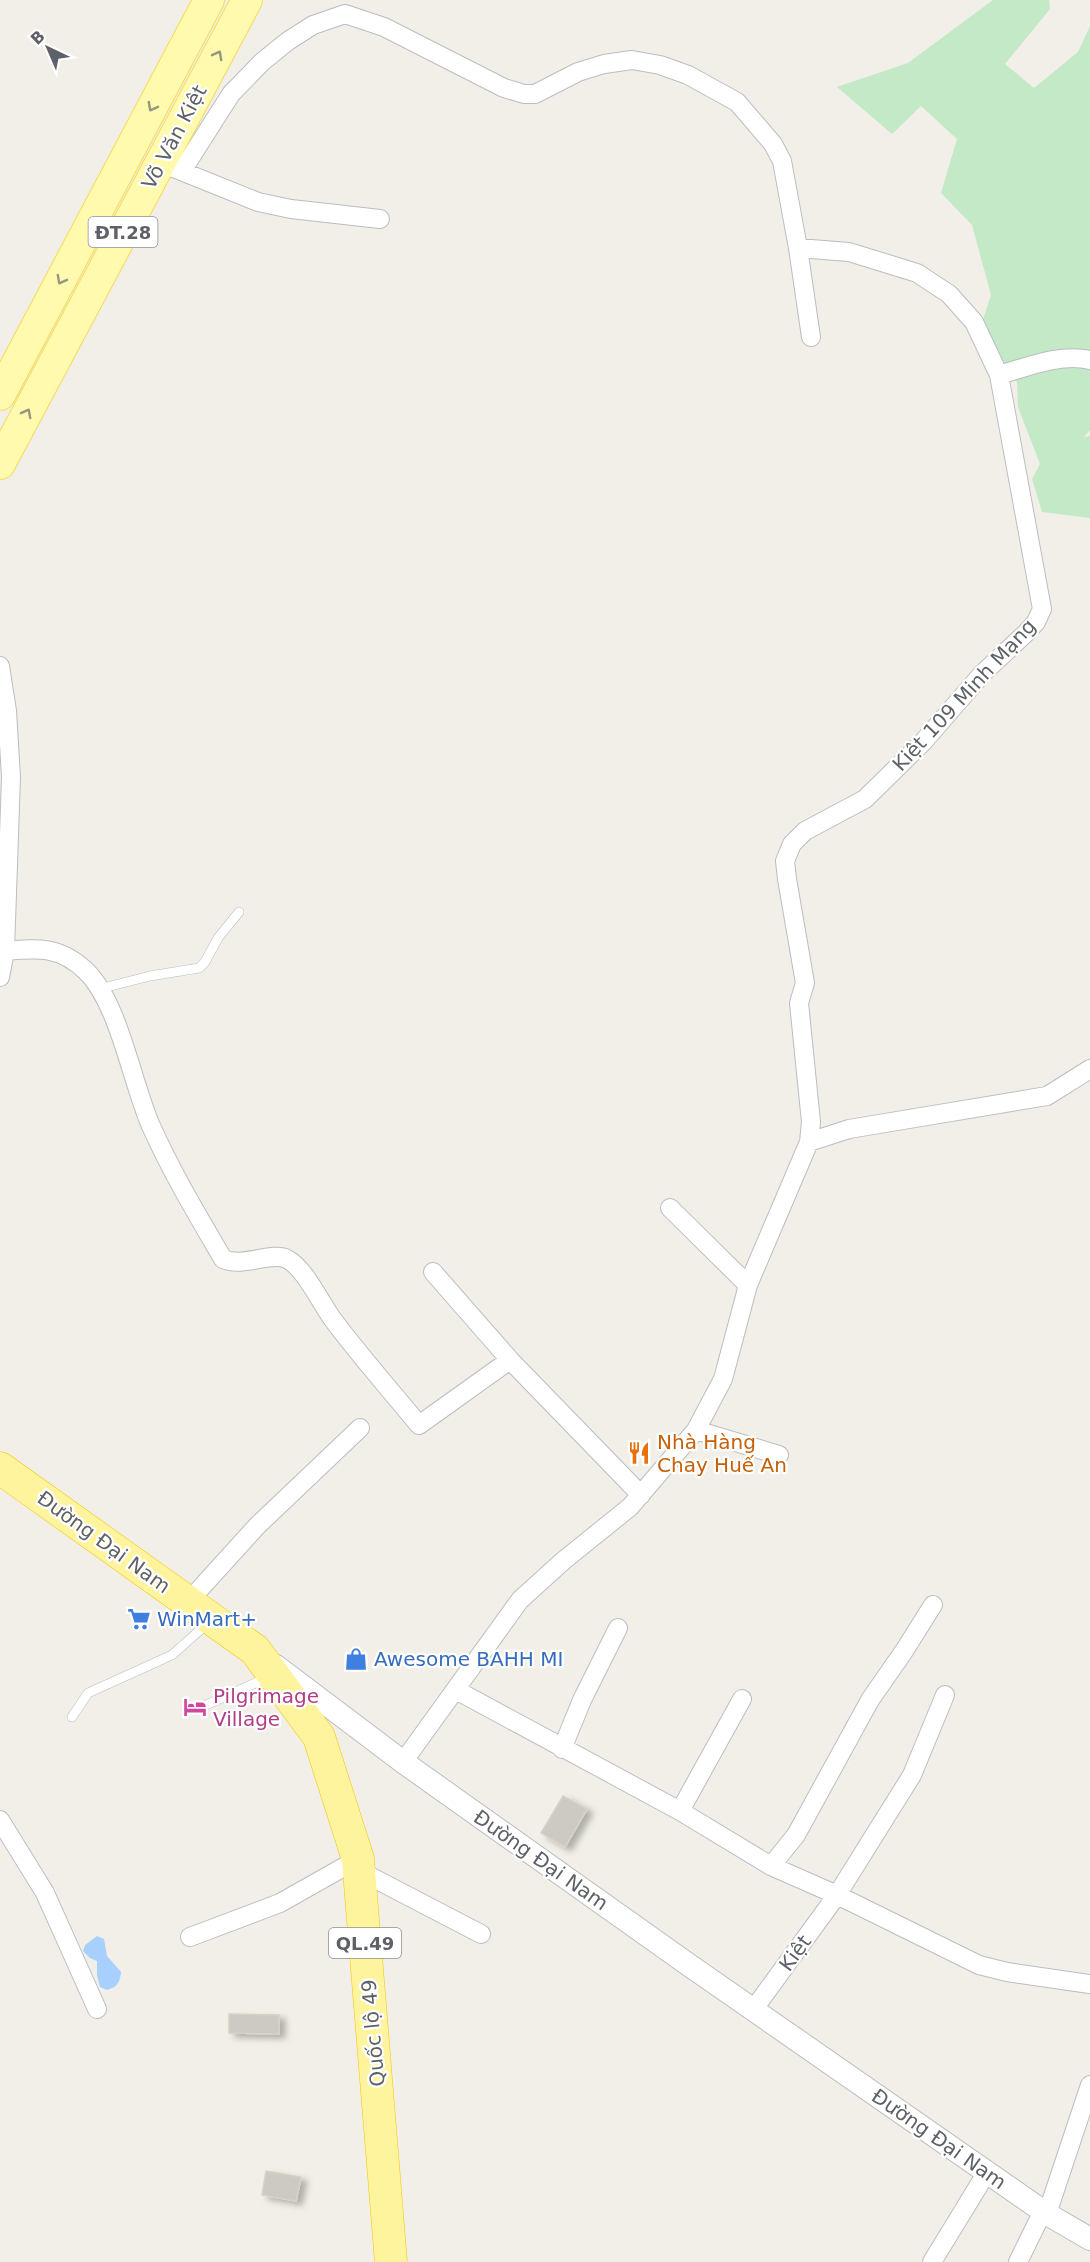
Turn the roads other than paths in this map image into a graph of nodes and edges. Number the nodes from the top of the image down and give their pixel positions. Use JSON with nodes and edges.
{"nodes":[{"id":1,"x":209,"y":0,"type":"edge"},
{"id":2,"x":247,"y":0,"type":"edge"},
{"id":3,"x":171,"y":167,"type":"junction"},
{"id":4,"x":380,"y":219,"type":"dead end"},
{"id":5,"x":798,"y":248,"type":"junction"},
{"id":6,"x":811,"y":337,"type":"dead end"},
{"id":7,"x":1090,"y":360,"type":"edge"},
{"id":8,"x":999,"y":375,"type":"junction"},
{"id":9,"x":0,"y":395,"type":"edge"},
{"id":10,"x":0,"y":464,"type":"edge"},
{"id":11,"x":0,"y":666,"type":"edge"},
{"id":12,"x":239,"y":912,"type":"dead end"},
{"id":13,"x":5,"y":951,"type":"junction"},
{"id":14,"x":0,"y":977,"type":"edge"},
{"id":15,"x":99,"y":989,"type":"junction"},
{"id":16,"x":1090,"y":1068,"type":"edge"},
{"id":17,"x":809,"y":1142,"type":"junction"},
{"id":18,"x":670,"y":1208,"type":"dead end"},
{"id":19,"x":433,"y":1272,"type":"dead end"},
{"id":20,"x":748,"y":1285,"type":"junction"},
{"id":21,"x":510,"y":1360,"type":"junction"},
{"id":22,"x":360,"y":1428,"type":"dead end"},
{"id":23,"x":696,"y":1430,"type":"junction"},
{"id":24,"x":779,"y":1455,"type":"dead end"},
{"id":25,"x":0,"y":1468,"type":"edge"},
{"id":26,"x":640,"y":1495,"type":"junction"},
{"id":27,"x":933,"y":1605,"type":"dead end"},
{"id":28,"x":200,"y":1611,"type":"junction"},
{"id":29,"x":618,"y":1628,"type":"dead end"},
{"id":30,"x":255,"y":1650,"type":"junction"},
{"id":31,"x":274,"y":1675,"type":"junction"},
{"id":32,"x":456,"y":1690,"type":"junction"},
{"id":33,"x":945,"y":1695,"type":"dead end"},
{"id":34,"x":742,"y":1699,"type":"dead end"},
{"id":35,"x":206,"y":1705,"type":"dead end"},
{"id":36,"x":72,"y":1717,"type":"dead end"},
{"id":37,"x":562,"y":1749,"type":"junction"},
{"id":38,"x":403,"y":1762,"type":"junction"},
{"id":39,"x":680,"y":1811,"type":"junction"},
{"id":40,"x":0,"y":1820,"type":"edge"},
{"id":41,"x":358,"y":1865,"type":"junction"},
{"id":42,"x":771,"y":1866,"type":"junction"},
{"id":43,"x":837,"y":1895,"type":"junction"},
{"id":44,"x":481,"y":1934,"type":"dead end"},
{"id":45,"x":190,"y":1936,"type":"dead end"},
{"id":46,"x":1090,"y":1984,"type":"edge"},
{"id":47,"x":97,"y":2009,"type":"dead end"},
{"id":48,"x":753,"y":2010,"type":"junction"},
{"id":49,"x":1090,"y":2085,"type":"edge"},
{"id":50,"x":987,"y":2172,"type":"junction"},
{"id":51,"x":1045,"y":2212,"type":"junction"},
{"id":52,"x":1090,"y":2239,"type":"edge"},
{"id":53,"x":391,"y":2262,"type":"edge"},
{"id":54,"x":932,"y":2262,"type":"edge"},
{"id":55,"x":1018,"y":2262,"type":"edge"}],
"edges":[{"from":1,"to":9,"type":"main road","name":"Võ Văn Kiệt","number":"ĐT.28","one_way":true},
{"from":3,"to":2,"type":"main road","name":"Võ Văn Kiệt","number":"ĐT.28","one_way":true},
{"from":3,"to":4,"type":"street"},
{"from":3,"to":5,"type":"street"},
{"from":10,"to":3,"type":"main road","name":"Võ Văn Kiệt","number":"ĐT.28","one_way":true},
{"from":5,"to":6,"type":"street"},
{"from":5,"to":8,"type":"street","name":"Kiệt 109 Minh Mạng"},
{"from":7,"to":8,"type":"street"},
{"from":8,"to":17,"type":"street","name":"Kiệt 109 Minh Mạng"},
{"from":11,"to":13,"type":"street"},
{"from":12,"to":15,"type":"lane"},
{"from":13,"to":14,"type":"street"},
{"from":13,"to":15,"type":"street"},
{"from":15,"to":21,"type":"street"},
{"from":16,"to":17,"type":"street"},
{"from":17,"to":20,"type":"street","name":"Kiệt 109 Minh Mạng"},
{"from":18,"to":20,"type":"street"},
{"from":19,"to":21,"type":"street"},
{"from":20,"to":23,"type":"street","name":"Kiệt 109 Minh Mạng"},
{"from":21,"to":26,"type":"street"},
{"from":22,"to":28,"type":"street"},
{"from":23,"to":24,"type":"street"},
{"from":23,"to":26,"type":"street","name":"Kiệt 109 Minh Mạng"},
{"from":25,"to":28,"type":"highway","name":"Đường Đại Nam","number":"QL.49"},
{"from":26,"to":32,"type":"street","name":"Kiệt 109 Minh Mạng"},
{"from":27,"to":42,"type":"street"},
{"from":28,"to":30,"type":"highway","name":"Đường Đại Nam","number":"QL.49"},
{"from":28,"to":36,"type":"lane"},
{"from":29,"to":37,"type":"street"},
{"from":30,"to":31,"type":"highway","name":"Quốc lộ 49","number":"QL.49"},
{"from":30,"to":38,"type":"street","name":"Đường Đại Nam"},
{"from":31,"to":35,"type":"lane"},
{"from":31,"to":41,"type":"highway","name":"Quốc lộ 49","number":"QL.49"},
{"from":32,"to":37,"type":"street"},
{"from":32,"to":38,"type":"street","name":"Kiệt 109 Minh Mạng"},
{"from":33,"to":43,"type":"street","name":"Kiệt"},
{"from":34,"to":39,"type":"street"},
{"from":37,"to":39,"type":"street"},
{"from":38,"to":48,"type":"street","name":"Đường Đại Nam"},
{"from":39,"to":42,"type":"street"},
{"from":40,"to":47,"type":"street"},
{"from":41,"to":44,"type":"street"},
{"from":41,"to":45,"type":"street"},
{"from":41,"to":53,"type":"highway","name":"Quốc lộ 49","number":"QL.49"},
{"from":42,"to":43,"type":"street"},
{"from":43,"to":46,"type":"street"},
{"from":43,"to":48,"type":"street","name":"Kiệt"},
{"from":48,"to":50,"type":"street","name":"Đường Đại Nam"},
{"from":49,"to":51,"type":"street"},
{"from":50,"to":51,"type":"street","name":"Đường Đại Nam"},
{"from":50,"to":54,"type":"street"},
{"from":51,"to":52,"type":"street","name":"Đường Đại Nam"},
{"from":51,"to":55,"type":"street"}]}
